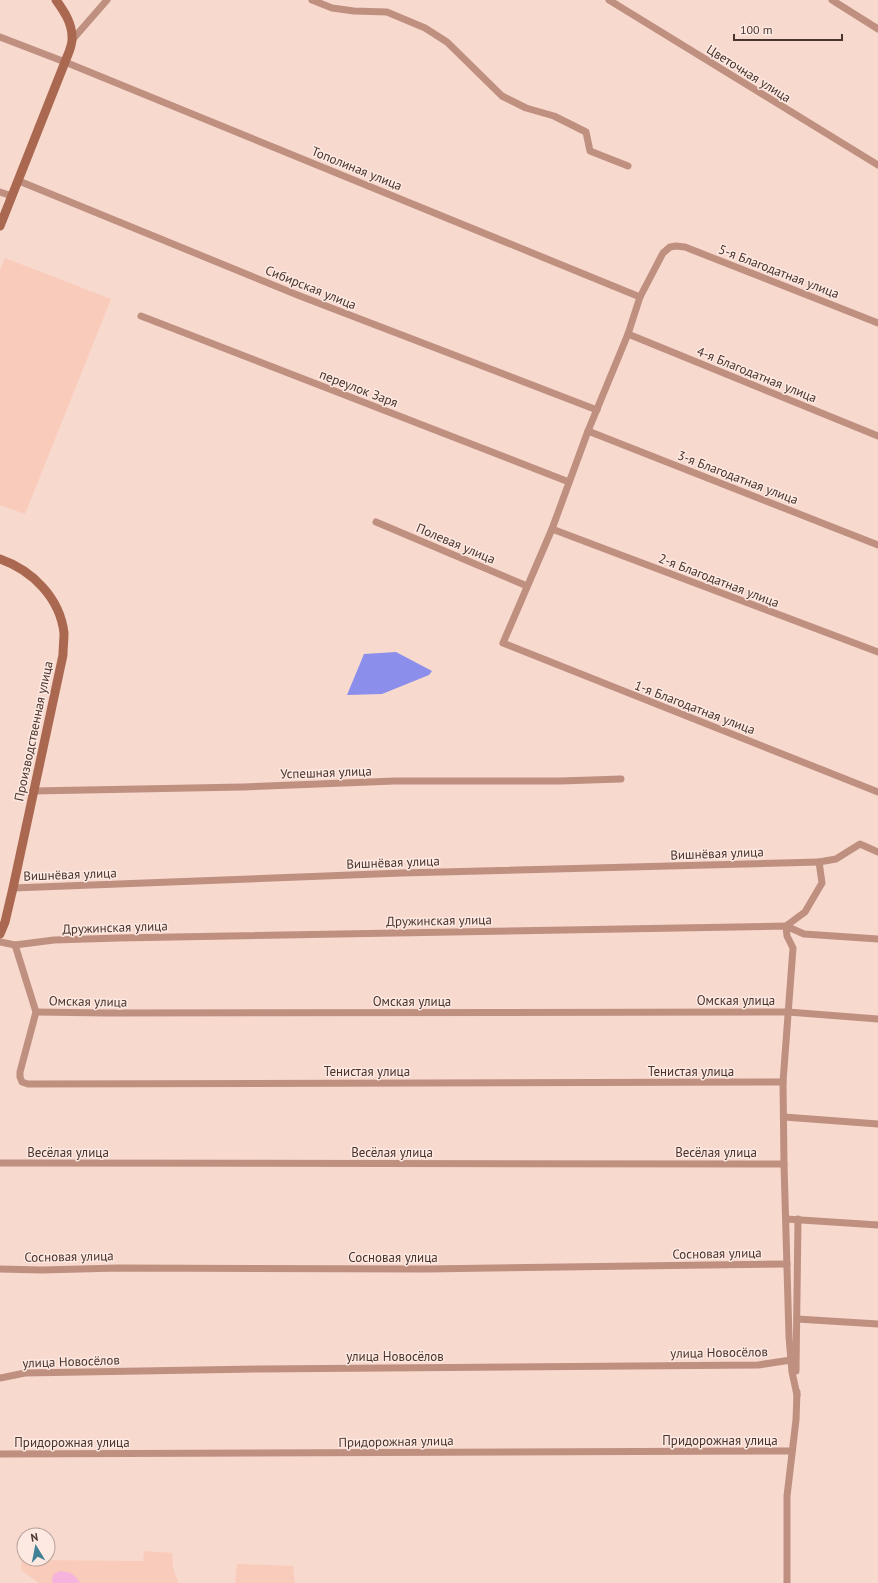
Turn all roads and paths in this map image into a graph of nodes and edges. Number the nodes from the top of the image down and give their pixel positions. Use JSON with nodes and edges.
{"nodes":[{"id":1,"x":56,"y":0,"type":"edge"},
{"id":2,"x":107,"y":0,"type":"edge"},
{"id":3,"x":312,"y":0,"type":"edge"},
{"id":4,"x":608,"y":0,"type":"edge"},
{"id":5,"x":832,"y":0,"type":"edge"},
{"id":6,"x":878,"y":29,"type":"edge"},
{"id":7,"x":0,"y":37,"type":"edge"},
{"id":8,"x":73,"y":39,"type":"junction"},
{"id":9,"x":65,"y":62,"type":"junction"},
{"id":10,"x":878,"y":165,"type":"edge"},
{"id":11,"x":628,"y":166,"type":"dead end"},
{"id":12,"x":18,"y":181,"type":"junction"},
{"id":13,"x":0,"y":192,"type":"edge"},
{"id":14,"x":12,"y":196,"type":"junction"},
{"id":15,"x":0,"y":226,"type":"edge"},
{"id":16,"x":640,"y":297,"type":"junction"},
{"id":17,"x":140,"y":316,"type":"dead end"},
{"id":18,"x":878,"y":323,"type":"edge"},
{"id":19,"x":628,"y":334,"type":"junction"},
{"id":20,"x":597,"y":410,"type":"junction"},
{"id":21,"x":588,"y":431,"type":"junction"},
{"id":22,"x":878,"y":436,"type":"edge"},
{"id":23,"x":569,"y":482,"type":"junction"},
{"id":24,"x":376,"y":522,"type":"dead end"},
{"id":25,"x":552,"y":529,"type":"junction"},
{"id":26,"x":878,"y":545,"type":"edge"},
{"id":27,"x":0,"y":559,"type":"edge"},
{"id":28,"x":527,"y":586,"type":"junction"},
{"id":29,"x":878,"y":652,"type":"edge"},
{"id":30,"x":621,"y":779,"type":"dead end"},
{"id":31,"x":33,"y":791,"type":"junction"},
{"id":32,"x":878,"y":792,"type":"edge"},
{"id":33,"x":878,"y":852,"type":"edge"},
{"id":34,"x":820,"y":862,"type":"junction"},
{"id":35,"x":13,"y":888,"type":"junction"},
{"id":36,"x":786,"y":926,"type":"junction"},
{"id":37,"x":0,"y":934,"type":"edge"},
{"id":38,"x":878,"y":939,"type":"edge"},
{"id":39,"x":0,"y":942,"type":"edge"},
{"id":40,"x":15,"y":945,"type":"junction"},
{"id":41,"x":36,"y":1012,"type":"junction"},
{"id":42,"x":788,"y":1012,"type":"junction"},
{"id":43,"x":878,"y":1019,"type":"edge"},
{"id":44,"x":784,"y":1082,"type":"junction"},
{"id":45,"x":784,"y":1117,"type":"junction"},
{"id":46,"x":878,"y":1124,"type":"edge"},
{"id":47,"x":0,"y":1164,"type":"edge"},
{"id":48,"x":784,"y":1164,"type":"junction"},
{"id":49,"x":786,"y":1219,"type":"junction"},
{"id":50,"x":798,"y":1219,"type":"junction"},
{"id":51,"x":878,"y":1225,"type":"edge"},
{"id":52,"x":787,"y":1264,"type":"junction"},
{"id":53,"x":0,"y":1269,"type":"edge"},
{"id":54,"x":797,"y":1318,"type":"junction"},
{"id":55,"x":878,"y":1324,"type":"edge"},
{"id":56,"x":795,"y":1348,"type":"junction"},
{"id":57,"x":790,"y":1360,"type":"junction"},
{"id":58,"x":0,"y":1378,"type":"edge"},
{"id":59,"x":797,"y":1395,"type":"junction"},
{"id":60,"x":792,"y":1451,"type":"junction"},
{"id":61,"x":0,"y":1454,"type":"edge"},
{"id":62,"x":787,"y":1583,"type":"edge"}],
"edges":[{"from":1,"to":8,"type":"street"},
{"from":2,"to":8,"type":"street"},
{"from":3,"to":11,"type":"street"},
{"from":4,"to":10,"type":"street","name":"Цветочная улица"},
{"from":5,"to":6,"type":"street"},
{"from":7,"to":9,"type":"street","name":"Тополиная улица"},
{"from":8,"to":9,"type":"street"},
{"from":9,"to":12,"type":"street"},
{"from":9,"to":16,"type":"street","name":"Тополиная улица"},
{"from":12,"to":14,"type":"street"},
{"from":12,"to":20,"type":"street","name":"Сибирская улица"},
{"from":13,"to":14,"type":"street"},
{"from":14,"to":15,"type":"street"},
{"from":16,"to":18,"type":"street","name":"5-я Благодатная улица"},
{"from":16,"to":19,"type":"street"},
{"from":17,"to":23,"type":"street","name":"переулок Заря"},
{"from":19,"to":20,"type":"street"},
{"from":19,"to":22,"type":"street","name":"4-я Благодатная улица"},
{"from":20,"to":21,"type":"street"},
{"from":21,"to":23,"type":"street"},
{"from":21,"to":26,"type":"street","name":"3-я Благодатная улица"},
{"from":23,"to":25,"type":"street"},
{"from":24,"to":28,"type":"street","name":"Полевая улица"},
{"from":25,"to":28,"type":"street"},
{"from":25,"to":29,"type":"street","name":"2-я Благодатная улица"},
{"from":27,"to":31,"type":"street","name":"Производственная улица"},
{"from":28,"to":32,"type":"street","name":"1-я Благодатная улица"},
{"from":30,"to":31,"type":"street","name":"Успешная улица"},
{"from":31,"to":35,"type":"street","name":"Производственная улица"},
{"from":33,"to":34,"type":"street","name":"Вишнёвая улица"},
{"from":34,"to":35,"type":"street","name":"Вишнёвая улица"},
{"from":34,"to":36,"type":"street"},
{"from":35,"to":37,"type":"street","name":"Производственная улица"},
{"from":36,"to":38,"type":"street","name":"Дружинская улица"},
{"from":36,"to":40,"type":"street","name":"Дружинская улица"},
{"from":36,"to":42,"type":"street"},
{"from":39,"to":40,"type":"street","name":"Дружинская улица"},
{"from":40,"to":41,"type":"street"},
{"from":41,"to":42,"type":"street","name":"Омская улица"},
{"from":41,"to":44,"type":"street","name":"Тенистая улица"},
{"from":42,"to":43,"type":"street","name":"Омская улица"},
{"from":42,"to":44,"type":"street"},
{"from":44,"to":45,"type":"street"},
{"from":45,"to":46,"type":"street"},
{"from":45,"to":48,"type":"street"},
{"from":47,"to":48,"type":"street","name":"Весёлая улица"},
{"from":48,"to":49,"type":"street"},
{"from":49,"to":50,"type":"street"},
{"from":49,"to":52,"type":"street"},
{"from":50,"to":51,"type":"street"},
{"from":50,"to":54,"type":"street"},
{"from":52,"to":53,"type":"street","name":"Сосновая улица"},
{"from":52,"to":57,"type":"street"},
{"from":54,"to":55,"type":"street"},
{"from":54,"to":56,"type":"street"},
{"from":56,"to":57,"type":"street"},
{"from":56,"to":59,"type":"street"},
{"from":57,"to":58,"type":"street","name":"улица Новосёлов"},
{"from":57,"to":59,"type":"street"},
{"from":59,"to":60,"type":"street"},
{"from":60,"to":61,"type":"street","name":"Придорожная улица"},
{"from":60,"to":62,"type":"street"}]}
